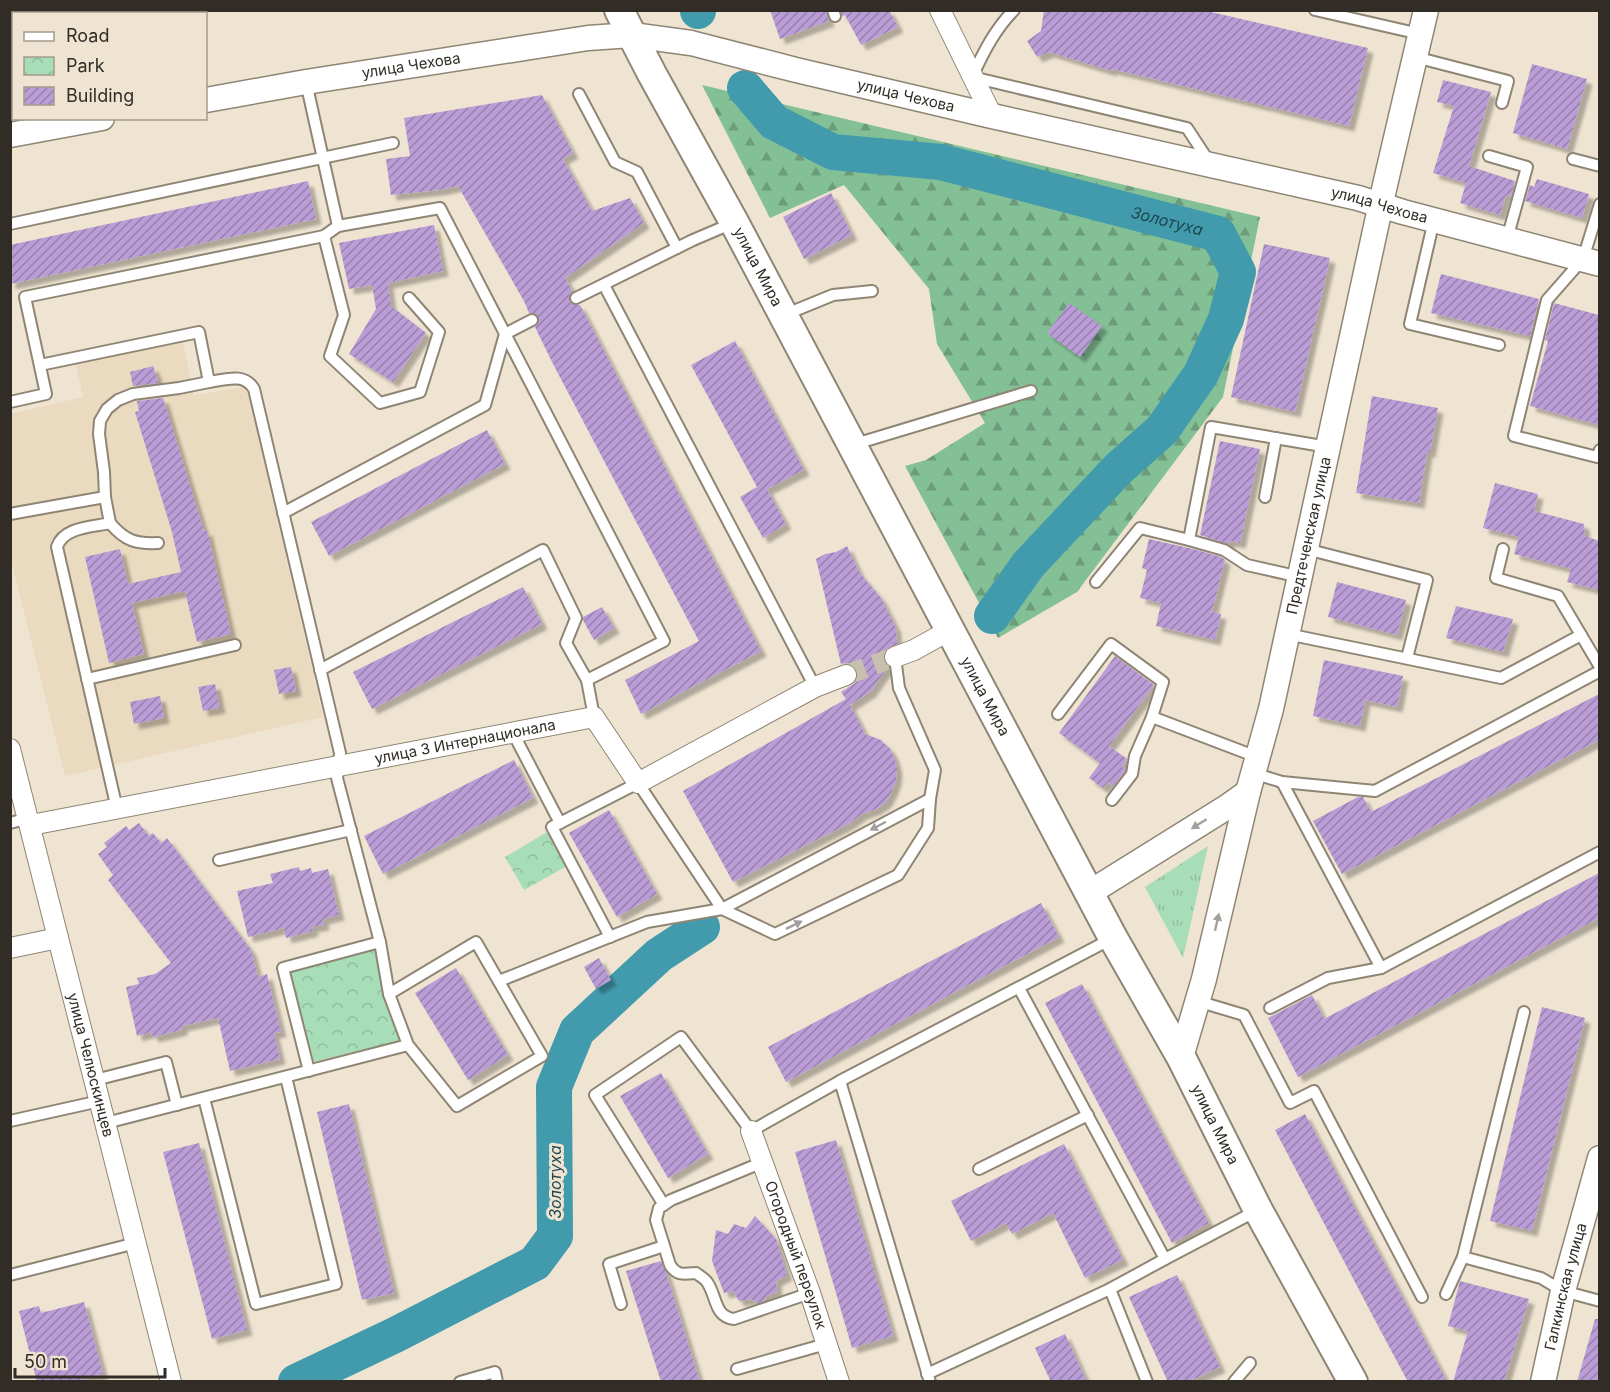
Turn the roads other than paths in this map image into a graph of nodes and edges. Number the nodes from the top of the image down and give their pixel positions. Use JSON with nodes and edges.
{"nodes":[{"id":1,"x":619,"y":10,"type":"edge"},
{"id":2,"x":940,"y":10,"type":"edge"},
{"id":3,"x":1014,"y":10,"type":"edge"},
{"id":4,"x":1315,"y":10,"type":"edge"},
{"id":5,"x":1426,"y":10,"type":"edge"},
{"id":6,"x":1420,"y":34,"type":"junction"},
{"id":7,"x":632,"y":35,"type":"junction"},
{"id":8,"x":1415,"y":57,"type":"junction"},
{"id":9,"x":972,"y":77,"type":"junction"},
{"id":10,"x":306,"y":81,"type":"junction"},
{"id":11,"x":579,"y":94,"type":"dead end"},
{"id":12,"x":207,"y":100,"type":"edge"},
{"id":13,"x":1502,"y":103,"type":"dead end"},
{"id":14,"x":992,"y":116,"type":"junction"},
{"id":15,"x":74,"y":121,"type":"edge"},
{"id":16,"x":10,"y":135,"type":"edge"},
{"id":17,"x":393,"y":143,"type":"dead end"},
{"id":18,"x":1489,"y":156,"type":"dead end"},
{"id":19,"x":324,"y":158,"type":"junction"},
{"id":20,"x":1573,"y":159,"type":"dead end"},
{"id":21,"x":1212,"y":165,"type":"junction"},
{"id":22,"x":1599,"y":166,"type":"edge"},
{"id":23,"x":1599,"y":204,"type":"edge"},
{"id":24,"x":1381,"y":206,"type":"junction"},
{"id":25,"x":1434,"y":220,"type":"junction"},
{"id":26,"x":734,"y":222,"type":"junction"},
{"id":27,"x":10,"y":224,"type":"edge"},
{"id":28,"x":338,"y":226,"type":"junction"},
{"id":29,"x":324,"y":236,"type":"junction"},
{"id":30,"x":1507,"y":239,"type":"junction"},
{"id":31,"x":677,"y":248,"type":"junction"},
{"id":32,"x":1591,"y":262,"type":"edge"},
{"id":33,"x":604,"y":285,"type":"junction"},
{"id":34,"x":872,"y":291,"type":"dead end"},
{"id":35,"x":408,"y":298,"type":"dead end"},
{"id":36,"x":576,"y":298,"type":"dead end"},
{"id":37,"x":784,"y":315,"type":"junction"},
{"id":38,"x":532,"y":320,"type":"dead end"},
{"id":39,"x":505,"y":334,"type":"junction"},
{"id":40,"x":1499,"y":345,"type":"dead end"},
{"id":41,"x":40,"y":365,"type":"junction"},
{"id":42,"x":209,"y":382,"type":"junction"},
{"id":43,"x":1031,"y":391,"type":"dead end"},
{"id":44,"x":10,"y":402,"type":"edge"},
{"id":45,"x":1276,"y":438,"type":"junction"},
{"id":46,"x":852,"y":445,"type":"junction"},
{"id":47,"x":1328,"y":447,"type":"junction"},
{"id":48,"x":1599,"y":450,"type":"edge"},
{"id":49,"x":105,"y":497,"type":"junction"},
{"id":50,"x":1265,"y":497,"type":"dead end"},
{"id":51,"x":283,"y":513,"type":"junction"},
{"id":52,"x":10,"y":514,"type":"edge"},
{"id":53,"x":110,"y":523,"type":"junction"},
{"id":54,"x":1189,"y":540,"type":"junction"},
{"id":55,"x":158,"y":543,"type":"dead end"},
{"id":56,"x":1306,"y":549,"type":"junction"},
{"id":57,"x":1503,"y":549,"type":"dead end"},
{"id":58,"x":1300,"y":577,"type":"junction"},
{"id":59,"x":1096,"y":582,"type":"dead end"},
{"id":60,"x":951,"y":630,"type":"junction"},
{"id":61,"x":1287,"y":634,"type":"junction"},
{"id":62,"x":1581,"y":635,"type":"junction"},
{"id":63,"x":235,"y":645,"type":"dead end"},
{"id":64,"x":895,"y":657,"type":"joint"},
{"id":65,"x":1407,"y":658,"type":"junction"},
{"id":66,"x":1599,"y":669,"type":"edge"},
{"id":67,"x":320,"y":670,"type":"junction"},
{"id":68,"x":846,"y":675,"type":"tunnel mouth"},
{"id":69,"x":87,"y":679,"type":"junction"},
{"id":70,"x":587,"y":680,"type":"junction"},
{"id":71,"x":815,"y":687,"type":"junction"},
{"id":72,"x":1058,"y":714,"type":"dead end"},
{"id":73,"x":594,"y":717,"type":"junction"},
{"id":74,"x":1152,"y":717,"type":"junction"},
{"id":75,"x":513,"y":733,"type":"junction"},
{"id":76,"x":10,"y":749,"type":"edge"},
{"id":77,"x":339,"y":766,"type":"junction"},
{"id":78,"x":1253,"y":774,"type":"junction"},
{"id":79,"x":1282,"y":782,"type":"junction"},
{"id":80,"x":638,"y":783,"type":"junction"},
{"id":81,"x":930,"y":799,"type":"junction"},
{"id":82,"x":1112,"y":800,"type":"dead end"},
{"id":83,"x":117,"y":809,"type":"junction"},
{"id":84,"x":23,"y":822,"type":"edge"},
{"id":85,"x":560,"y":823,"type":"junction"},
{"id":86,"x":351,"y":830,"type":"junction"},
{"id":87,"x":1599,"y":852,"type":"edge"},
{"id":88,"x":219,"y":860,"type":"dead end"},
{"id":89,"x":1089,"y":893,"type":"junction"},
{"id":90,"x":722,"y":909,"type":"junction"},
{"id":91,"x":610,"y":937,"type":"junction"},
{"id":92,"x":58,"y":938,"type":"junction"},
{"id":93,"x":1113,"y":938,"type":"junction"},
{"id":94,"x":380,"y":942,"type":"junction"},
{"id":95,"x":10,"y":948,"type":"edge"},
{"id":96,"x":1381,"y":968,"type":"junction"},
{"id":97,"x":499,"y":981,"type":"junction"},
{"id":98,"x":1019,"y":988,"type":"junction"},
{"id":99,"x":389,"y":994,"type":"junction"},
{"id":100,"x":1197,"y":1001,"type":"junction"},
{"id":101,"x":1270,"y":1008,"type":"dead end"},
{"id":102,"x":1524,"y":1012,"type":"dead end"},
{"id":103,"x":408,"y":1046,"type":"junction"},
{"id":104,"x":1181,"y":1057,"type":"junction"},
{"id":105,"x":309,"y":1071,"type":"junction"},
{"id":106,"x":286,"y":1077,"type":"junction"},
{"id":107,"x":95,"y":1080,"type":"junction"},
{"id":108,"x":840,"y":1081,"type":"junction"},
{"id":109,"x":204,"y":1098,"type":"junction"},
{"id":110,"x":100,"y":1101,"type":"junction"},
{"id":111,"x":177,"y":1105,"type":"junction"},
{"id":112,"x":1088,"y":1115,"type":"junction"},
{"id":113,"x":10,"y":1121,"type":"edge"},
{"id":114,"x":106,"y":1123,"type":"junction"},
{"id":115,"x":751,"y":1131,"type":"junction"},
{"id":116,"x":1599,"y":1158,"type":"edge"},
{"id":117,"x":763,"y":1162,"type":"junction"},
{"id":118,"x":979,"y":1169,"type":"dead end"},
{"id":119,"x":664,"y":1205,"type":"junction"},
{"id":120,"x":1258,"y":1210,"type":"junction"},
{"id":121,"x":136,"y":1243,"type":"junction"},
{"id":122,"x":664,"y":1246,"type":"junction"},
{"id":123,"x":1462,"y":1257,"type":"junction"},
{"id":124,"x":1165,"y":1259,"type":"junction"},
{"id":125,"x":10,"y":1275,"type":"edge"},
{"id":126,"x":1110,"y":1289,"type":"junction"},
{"id":127,"x":1563,"y":1291,"type":"junction"},
{"id":128,"x":810,"y":1293,"type":"junction"},
{"id":129,"x":1446,"y":1294,"type":"dead end"},
{"id":130,"x":1422,"y":1298,"type":"dead end"},
{"id":131,"x":1599,"y":1301,"type":"edge"},
{"id":132,"x":621,"y":1304,"type":"dead end"},
{"id":133,"x":826,"y":1344,"type":"junction"},
{"id":134,"x":1250,"y":1363,"type":"dead end"},
{"id":135,"x":737,"y":1369,"type":"dead end"},
{"id":136,"x":928,"y":1378,"type":"edge"},
{"id":137,"x":171,"y":1382,"type":"edge"},
{"id":138,"x":460,"y":1382,"type":"edge"},
{"id":139,"x":497,"y":1382,"type":"edge"},
{"id":140,"x":839,"y":1382,"type":"edge"},
{"id":141,"x":1147,"y":1382,"type":"edge"},
{"id":142,"x":1234,"y":1382,"type":"edge"},
{"id":143,"x":1353,"y":1382,"type":"edge"},
{"id":144,"x":1543,"y":1382,"type":"edge"}],
"edges":[{"from":1,"to":7,"type":"main road","name":"улица Мира"},
{"from":2,"to":9,"type":"street"},
{"from":3,"to":9,"type":"lane"},
{"from":4,"to":6,"type":"lane"},
{"from":5,"to":6,"type":"street","name":"Предтеченская улица"},
{"from":6,"to":8,"type":"street","name":"Предтеченская улица"},
{"from":7,"to":10,"type":"street","name":"улица Чехова"},
{"from":7,"to":14,"type":"street","name":"улица Чехова"},
{"from":7,"to":26,"type":"main road","name":"улица Мира"},
{"from":8,"to":13,"type":"lane"},
{"from":8,"to":24,"type":"street","name":"Предтеченская улица"},
{"from":9,"to":14,"type":"street"},
{"from":9,"to":21,"type":"lane"},
{"from":10,"to":12,"type":"street","name":"улица Чехова"},
{"from":10,"to":19,"type":"lane"},
{"from":11,"to":31,"type":"lane"},
{"from":14,"to":21,"type":"street","name":"улица Чехова"},
{"from":15,"to":16,"type":"street"},
{"from":17,"to":19,"type":"lane"},
{"from":18,"to":30,"type":"lane"},
{"from":19,"to":27,"type":"lane"},
{"from":19,"to":28,"type":"lane"},
{"from":20,"to":22,"type":"lane"},
{"from":21,"to":24,"type":"street","name":"улица Чехова"},
{"from":23,"to":32,"type":"lane"},
{"from":24,"to":25,"type":"street","name":"улица Чехова"},
{"from":24,"to":47,"type":"street","name":"Предтеченская улица"},
{"from":25,"to":30,"type":"street","name":"улица Чехова"},
{"from":25,"to":40,"type":"lane"},
{"from":26,"to":31,"type":"lane"},
{"from":26,"to":37,"type":"main road","name":"улица Мира"},
{"from":28,"to":29,"type":"lane"},
{"from":28,"to":39,"type":"lane"},
{"from":29,"to":35,"type":"lane"},
{"from":29,"to":41,"type":"lane"},
{"from":30,"to":32,"type":"street","name":"улица Чехова"},
{"from":31,"to":33,"type":"lane"},
{"from":32,"to":48,"type":"lane"},
{"from":33,"to":36,"type":"lane"},
{"from":33,"to":71,"type":"lane"},
{"from":34,"to":37,"type":"lane"},
{"from":37,"to":46,"type":"main road","name":"улица Мира"},
{"from":38,"to":39,"type":"lane"},
{"from":39,"to":51,"type":"lane"},
{"from":39,"to":70,"type":"lane"},
{"from":41,"to":42,"type":"lane"},
{"from":41,"to":44,"type":"lane"},
{"from":42,"to":49,"type":"lane"},
{"from":42,"to":51,"type":"lane"},
{"from":43,"to":46,"type":"lane"},
{"from":45,"to":47,"type":"lane"},
{"from":45,"to":50,"type":"lane"},
{"from":45,"to":54,"type":"lane"},
{"from":46,"to":60,"type":"main road","name":"улица Мира"},
{"from":47,"to":56,"type":"street","name":"Предтеченская улица"},
{"from":49,"to":52,"type":"lane"},
{"from":49,"to":53,"type":"lane"},
{"from":51,"to":67,"type":"lane"},
{"from":53,"to":55,"type":"lane"},
{"from":53,"to":69,"type":"lane"},
{"from":54,"to":58,"type":"lane"},
{"from":54,"to":59,"type":"lane"},
{"from":56,"to":58,"type":"street","name":"Предтеченская улица"},
{"from":56,"to":65,"type":"lane"},
{"from":57,"to":62,"type":"lane"},
{"from":58,"to":61,"type":"street","name":"Предтеченская улица"},
{"from":60,"to":64,"type":"street"},
{"from":60,"to":89,"type":"main road","name":"улица Мира"},
{"from":61,"to":65,"type":"lane"},
{"from":61,"to":78,"type":"street","name":"Предтеченская улица"},
{"from":62,"to":65,"type":"lane"},
{"from":62,"to":66,"type":"lane"},
{"from":63,"to":69,"type":"lane"},
{"from":64,"to":81,"type":"lane"},
{"from":66,"to":79,"type":"lane"},
{"from":67,"to":70,"type":"lane"},
{"from":67,"to":77,"type":"lane"},
{"from":68,"to":71,"type":"street"},
{"from":69,"to":83,"type":"lane"},
{"from":70,"to":73,"type":"lane"},
{"from":71,"to":80,"type":"street"},
{"from":72,"to":74,"type":"lane"},
{"from":73,"to":75,"type":"street","name":"улица 3 Интернационала"},
{"from":73,"to":80,"type":"street"},
{"from":74,"to":78,"type":"lane"},
{"from":74,"to":82,"type":"lane"},
{"from":75,"to":77,"type":"street","name":"улица 3 Интернационала"},
{"from":75,"to":85,"type":"lane"},
{"from":76,"to":84,"type":"street","name":"улица Челюскинцев"},
{"from":77,"to":83,"type":"street","name":"улица 3 Интернационала"},
{"from":77,"to":86,"type":"lane"},
{"from":78,"to":79,"type":"lane"},
{"from":78,"to":89,"type":"street","one_way":true},
{"from":100,"to":78,"type":"street","name":"Предтеченская улица","one_way":true},
{"from":79,"to":96,"type":"lane"},
{"from":80,"to":85,"type":"lane"},
{"from":80,"to":90,"type":"lane"},
{"from":81,"to":90,"type":"lane","one_way":true},
{"from":90,"to":81,"type":"lane","one_way":true},
{"from":83,"to":84,"type":"street","name":"улица 3 Интернационала"},
{"from":84,"to":92,"type":"street","name":"улица Челюскинцев"},
{"from":85,"to":91,"type":"lane"},
{"from":86,"to":88,"type":"lane"},
{"from":86,"to":94,"type":"lane"},
{"from":87,"to":96,"type":"lane"},
{"from":89,"to":93,"type":"main road","name":"улица Мира"},
{"from":90,"to":91,"type":"lane"},
{"from":91,"to":97,"type":"lane"},
{"from":92,"to":95,"type":"street"},
{"from":92,"to":107,"type":"street","name":"улица Челюскинцев"},
{"from":93,"to":98,"type":"lane"},
{"from":93,"to":104,"type":"main road","name":"улица Мира"},
{"from":94,"to":99,"type":"lane"},
{"from":94,"to":105,"type":"lane"},
{"from":96,"to":101,"type":"lane"},
{"from":97,"to":99,"type":"lane"},
{"from":97,"to":103,"type":"lane"},
{"from":98,"to":108,"type":"lane"},
{"from":98,"to":112,"type":"lane"},
{"from":99,"to":103,"type":"lane"},
{"from":100,"to":104,"type":"street","name":"Предтеченская улица"},
{"from":100,"to":130,"type":"lane"},
{"from":102,"to":123,"type":"lane"},
{"from":103,"to":105,"type":"lane"},
{"from":104,"to":120,"type":"main road","name":"улица Мира"},
{"from":105,"to":106,"type":"lane"},
{"from":106,"to":109,"type":"lane"},
{"from":106,"to":109,"type":"lane"},
{"from":107,"to":110,"type":"street","name":"улица Челюскинцев"},
{"from":107,"to":111,"type":"lane"},
{"from":108,"to":115,"type":"lane"},
{"from":108,"to":136,"type":"lane"},
{"from":109,"to":111,"type":"lane"},
{"from":110,"to":113,"type":"lane"},
{"from":110,"to":114,"type":"street","name":"улица Челюскинцев"},
{"from":111,"to":114,"type":"lane"},
{"from":112,"to":118,"type":"lane"},
{"from":112,"to":124,"type":"lane"},
{"from":114,"to":121,"type":"street","name":"улица Челюскинцев"},
{"from":115,"to":117,"type":"street","name":"Огородный переулок"},
{"from":115,"to":119,"type":"lane"},
{"from":116,"to":127,"type":"street","name":"Галкинская улица"},
{"from":117,"to":119,"type":"lane"},
{"from":117,"to":128,"type":"street","name":"Огородный переулок"},
{"from":119,"to":122,"type":"lane"},
{"from":120,"to":124,"type":"lane"},
{"from":120,"to":143,"type":"main road","name":"улица Мира"},
{"from":121,"to":125,"type":"lane"},
{"from":121,"to":137,"type":"street","name":"улица Челюскинцев"},
{"from":122,"to":128,"type":"lane"},
{"from":122,"to":132,"type":"lane"},
{"from":123,"to":127,"type":"lane"},
{"from":123,"to":129,"type":"lane"},
{"from":124,"to":126,"type":"lane"},
{"from":126,"to":136,"type":"lane"},
{"from":126,"to":141,"type":"lane"},
{"from":127,"to":131,"type":"lane"},
{"from":127,"to":144,"type":"street","name":"Галкинская улица"},
{"from":128,"to":133,"type":"street","name":"Огородный переулок"},
{"from":133,"to":135,"type":"lane"},
{"from":133,"to":140,"type":"street","name":"Огородный переулок"},
{"from":134,"to":142,"type":"lane"},
{"from":138,"to":139,"type":"lane"}]}
